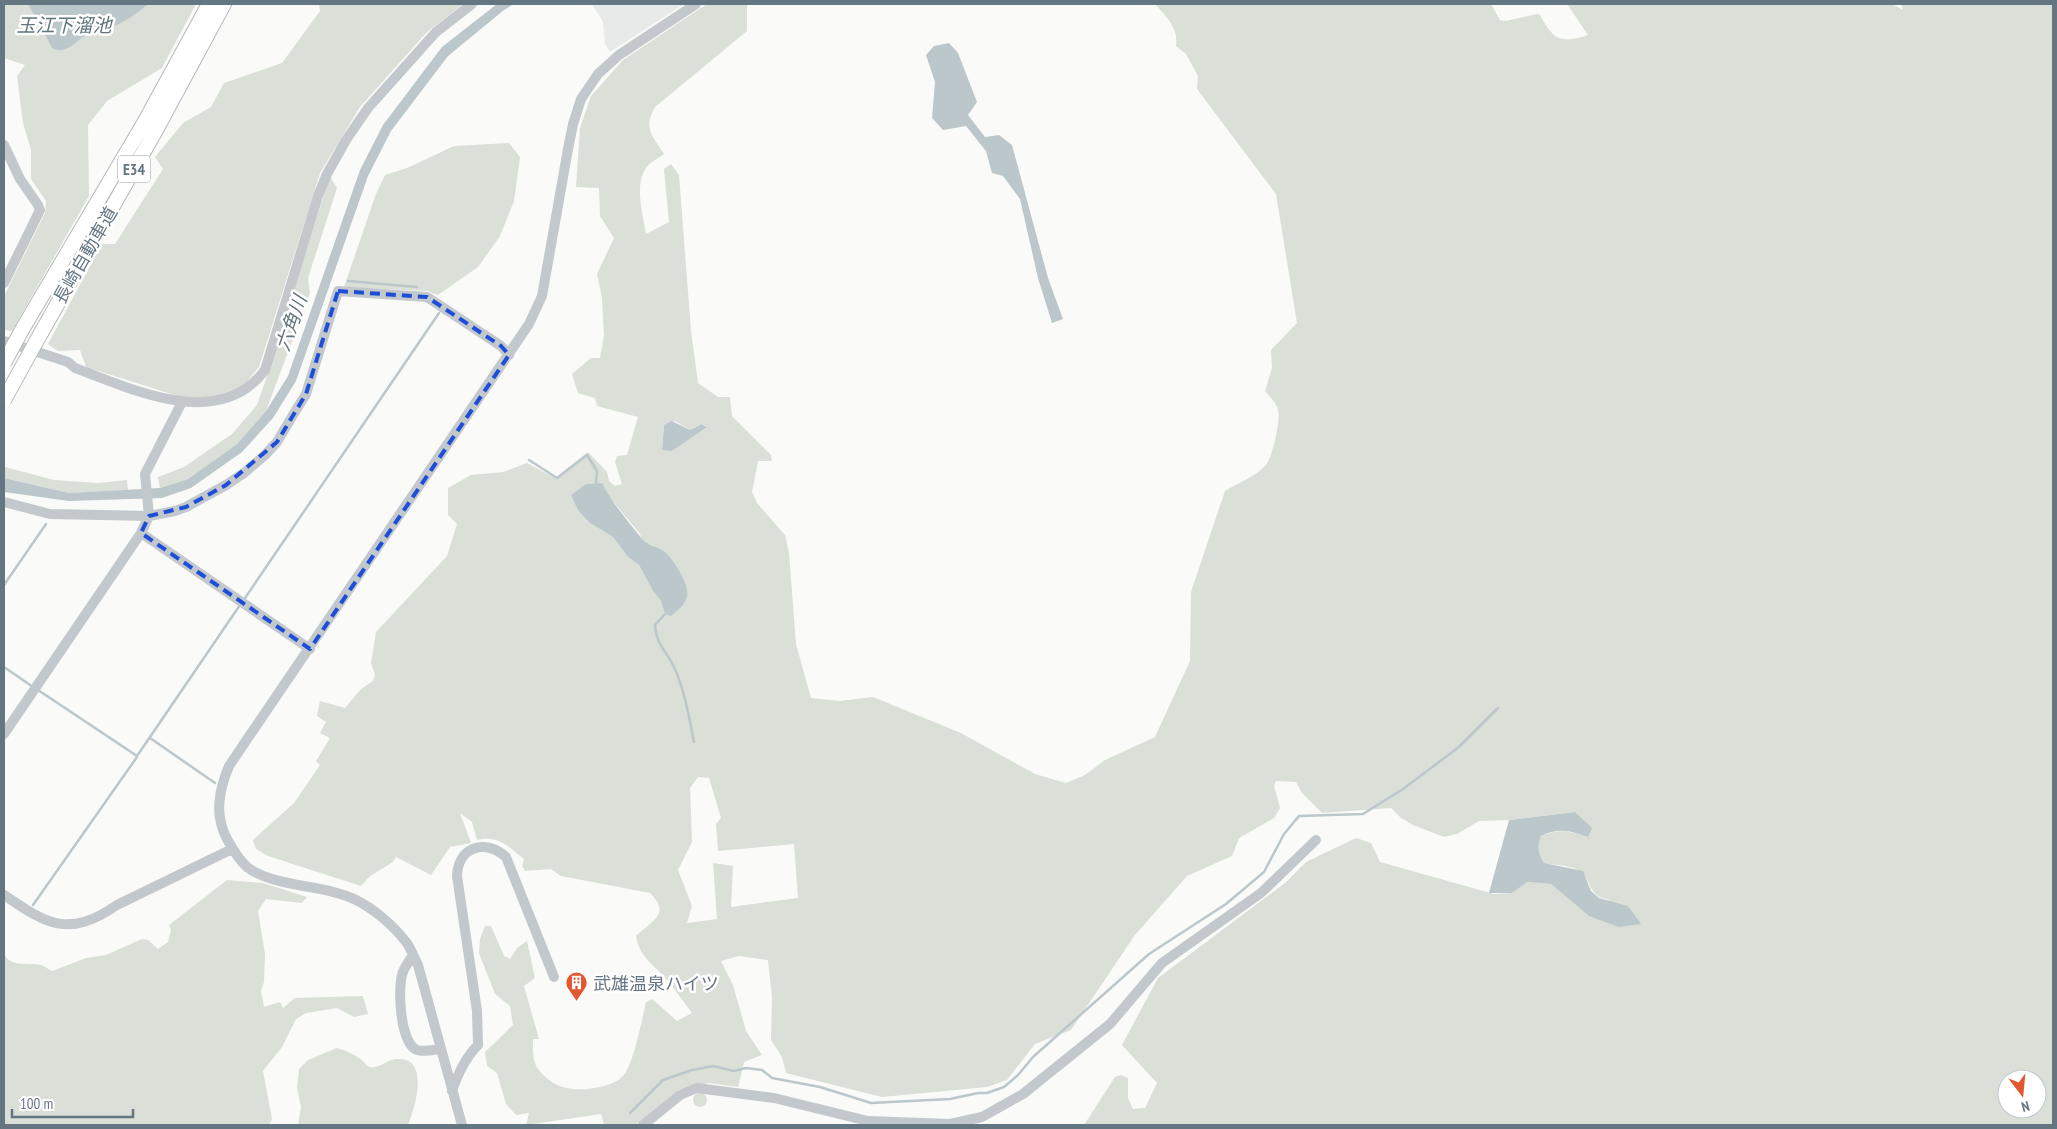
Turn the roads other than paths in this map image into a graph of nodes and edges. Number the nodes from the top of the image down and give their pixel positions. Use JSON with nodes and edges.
{"nodes":[{"id":1,"x":209,"y":4,"type":"edge"},
{"id":2,"x":224,"y":4,"type":"edge"},
{"id":3,"x":472,"y":4,"type":"edge"},
{"id":4,"x":696,"y":4,"type":"edge"},
{"id":5,"x":4,"y":145,"type":"edge"},
{"id":6,"x":4,"y":284,"type":"edge"},
{"id":7,"x":4,"y":341,"type":"edge"},
{"id":8,"x":510,"y":355,"type":"junction"},
{"id":9,"x":4,"y":363,"type":"edge"},
{"id":10,"x":4,"y":400,"type":"edge"},
{"id":11,"x":182,"y":402,"type":"junction"},
{"id":12,"x":4,"y":502,"type":"edge"},
{"id":13,"x":150,"y":516,"type":"junction"},
{"id":14,"x":141,"y":533,"type":"junction"},
{"id":15,"x":310,"y":649,"type":"junction"},
{"id":16,"x":4,"y":734,"type":"edge"},
{"id":17,"x":1316,"y":840,"type":"dead end"},
{"id":18,"x":232,"y":849,"type":"junction"},
{"id":19,"x":4,"y":895,"type":"edge"},
{"id":20,"x":413,"y":955,"type":"junction"},
{"id":21,"x":554,"y":977,"type":"dead end"},
{"id":22,"x":440,"y":1049,"type":"junction"},
{"id":23,"x":452,"y":1092,"type":"junction"},
{"id":24,"x":868,"y":1123,"type":"edge"},
{"id":25,"x":462,"y":1125,"type":"edge"},
{"id":26,"x":643,"y":1125,"type":"edge"}],
"edges":[{"from":1,"to":9,"type":"highway","name":"長崎自動車道","number":"E34","bridge":true},
{"from":2,"to":10,"type":"highway","name":"長崎自動車道","number":"E34","bridge":true},
{"from":3,"to":11,"type":"street"},
{"from":4,"to":8,"type":"street"},
{"from":5,"to":6,"type":"street"},
{"from":7,"to":11,"type":"street"},
{"from":8,"to":13,"type":"street"},
{"from":8,"to":15,"type":"street"},
{"from":11,"to":13,"type":"street"},
{"from":12,"to":13,"type":"street"},
{"from":13,"to":14,"type":"street"},
{"from":14,"to":15,"type":"street"},
{"from":14,"to":16,"type":"street"},
{"from":15,"to":18,"type":"street"},
{"from":17,"to":24,"type":"street"},
{"from":18,"to":19,"type":"street"},
{"from":18,"to":20,"type":"street"},
{"from":20,"to":22,"type":"street"},
{"from":20,"to":22,"type":"street"},
{"from":21,"to":23,"type":"street"},
{"from":22,"to":23,"type":"street"},
{"from":23,"to":25,"type":"street"},
{"from":24,"to":26,"type":"street"}]}
